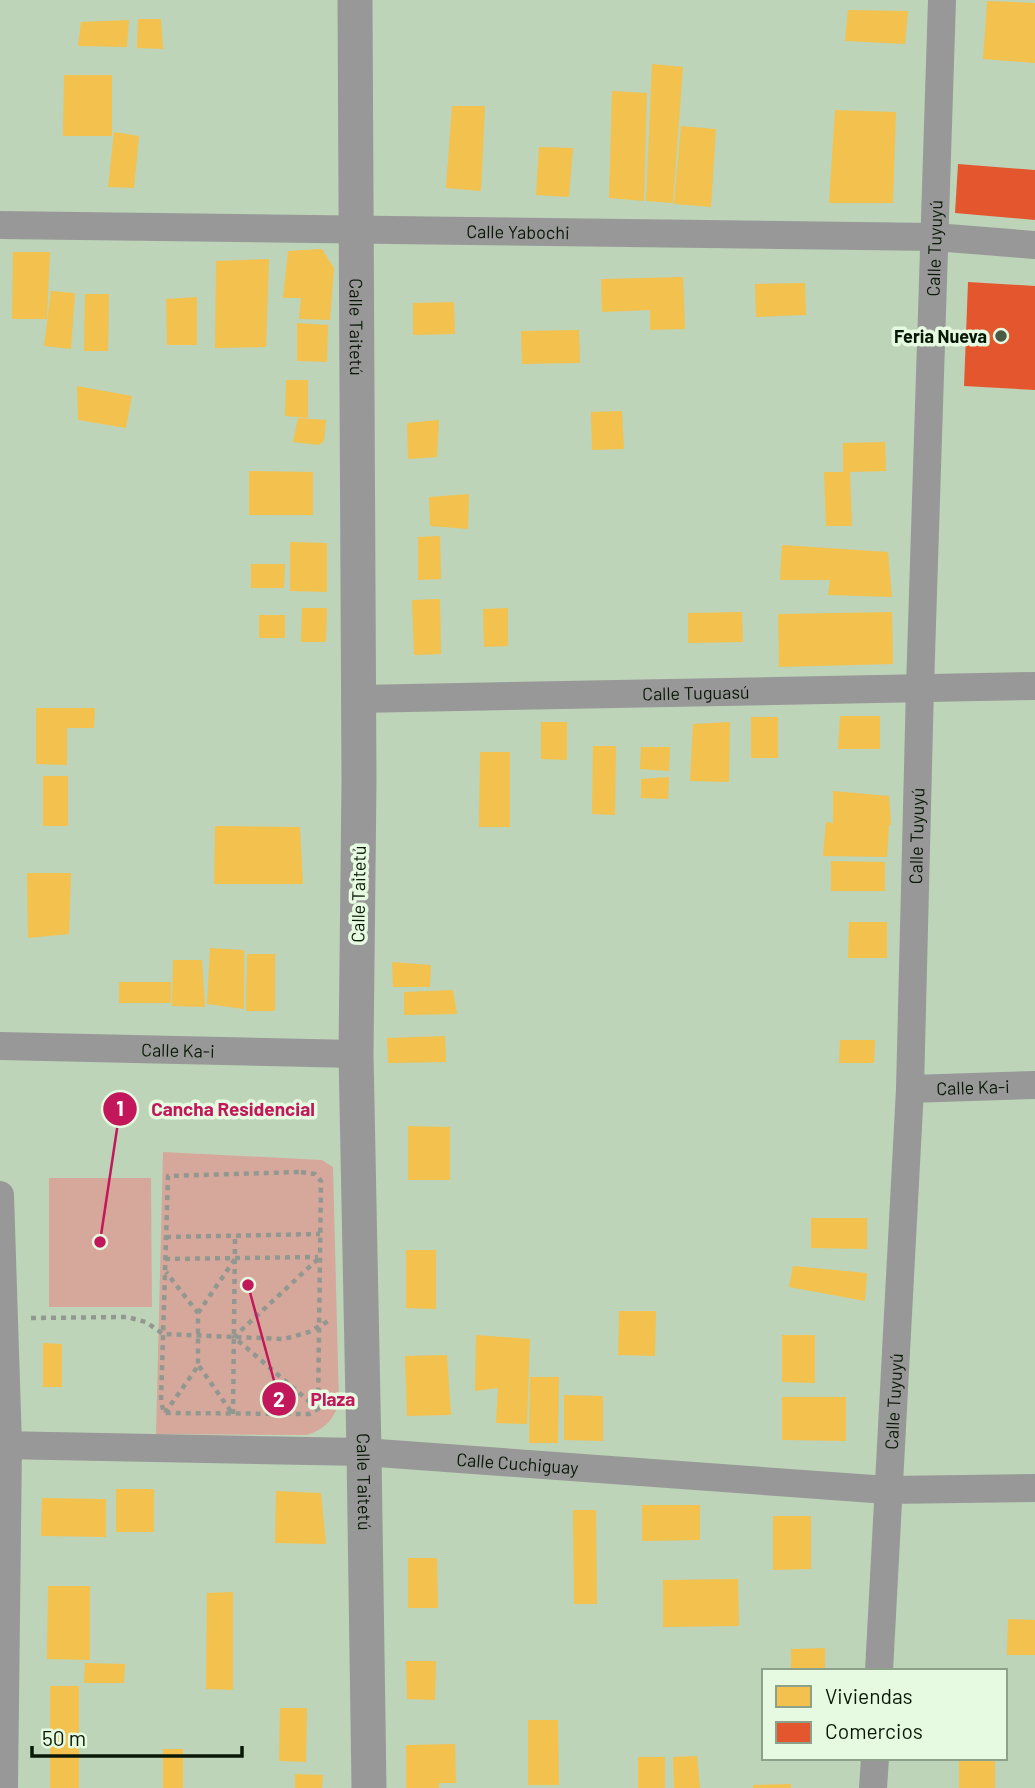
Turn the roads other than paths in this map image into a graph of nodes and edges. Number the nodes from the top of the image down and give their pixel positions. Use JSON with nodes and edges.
{"nodes":[{"id":1,"x":355,"y":0,"type":"edge"},
{"id":2,"x":942,"y":0,"type":"edge"},
{"id":3,"x":0,"y":225,"type":"edge"},
{"id":4,"x":355,"y":229,"type":"junction"},
{"id":5,"x":935,"y":237,"type":"junction"},
{"id":6,"x":1035,"y":245,"type":"edge"},
{"id":7,"x":1035,"y":686,"type":"edge"},
{"id":8,"x":920,"y":687,"type":"junction"},
{"id":9,"x":358,"y":699,"type":"junction"},
{"id":10,"x":0,"y":1046,"type":"edge"},
{"id":11,"x":356,"y":1054,"type":"junction"},
{"id":12,"x":1035,"y":1084,"type":"edge"},
{"id":13,"x":910,"y":1089,"type":"junction"},
{"id":14,"x":0,"y":1195,"type":"edge"},
{"id":15,"x":4,"y":1445,"type":"edge"},
{"id":16,"x":365,"y":1452,"type":"junction"},
{"id":17,"x":1035,"y":1488,"type":"edge"},
{"id":18,"x":887,"y":1490,"type":"junction"},
{"id":19,"x":879,"y":1669,"type":"edge"},
{"id":20,"x":874,"y":1760,"type":"edge"},
{"id":21,"x":4,"y":1788,"type":"edge"},
{"id":22,"x":369,"y":1788,"type":"edge"},
{"id":23,"x":873,"y":1788,"type":"edge"}],
"edges":[{"from":1,"to":4,"type":"street","name":"Calle Taitetú"},
{"from":2,"to":5,"type":"street","name":"Calle Tuyuyú"},
{"from":3,"to":4,"type":"street","name":"Calle Yabochi"},
{"from":4,"to":5,"type":"street","name":"Calle Yabochi"},
{"from":4,"to":9,"type":"street","name":"Calle Taitetú"},
{"from":5,"to":6,"type":"street","name":"Calle Yabochi"},
{"from":5,"to":8,"type":"street","name":"Calle Tuyuyú"},
{"from":7,"to":8,"type":"street","name":"Calle Tuguasú"},
{"from":8,"to":9,"type":"street","name":"Calle Tuguasú"},
{"from":8,"to":13,"type":"street","name":"Calle Tuyuyú"},
{"from":9,"to":11,"type":"street","name":"Calle Taitetú"},
{"from":10,"to":11,"type":"street","name":"Calle Ka-i"},
{"from":11,"to":16,"type":"street","name":"Calle Taitetú"},
{"from":12,"to":13,"type":"street","name":"Calle Ka-i"},
{"from":13,"to":18,"type":"street","name":"Calle Tuyuyú"},
{"from":14,"to":15,"type":"street"},
{"from":15,"to":16,"type":"street","name":"Calle Cuchiguay"},
{"from":15,"to":21,"type":"street"},
{"from":16,"to":18,"type":"street","name":"Calle Cuchiguay"},
{"from":16,"to":22,"type":"street","name":"Calle Taitetú"},
{"from":17,"to":18,"type":"street","name":"Calle Cuchiguay"},
{"from":18,"to":19,"type":"street","name":"Calle Tuyuyú"},
{"from":20,"to":23,"type":"street"}]}
